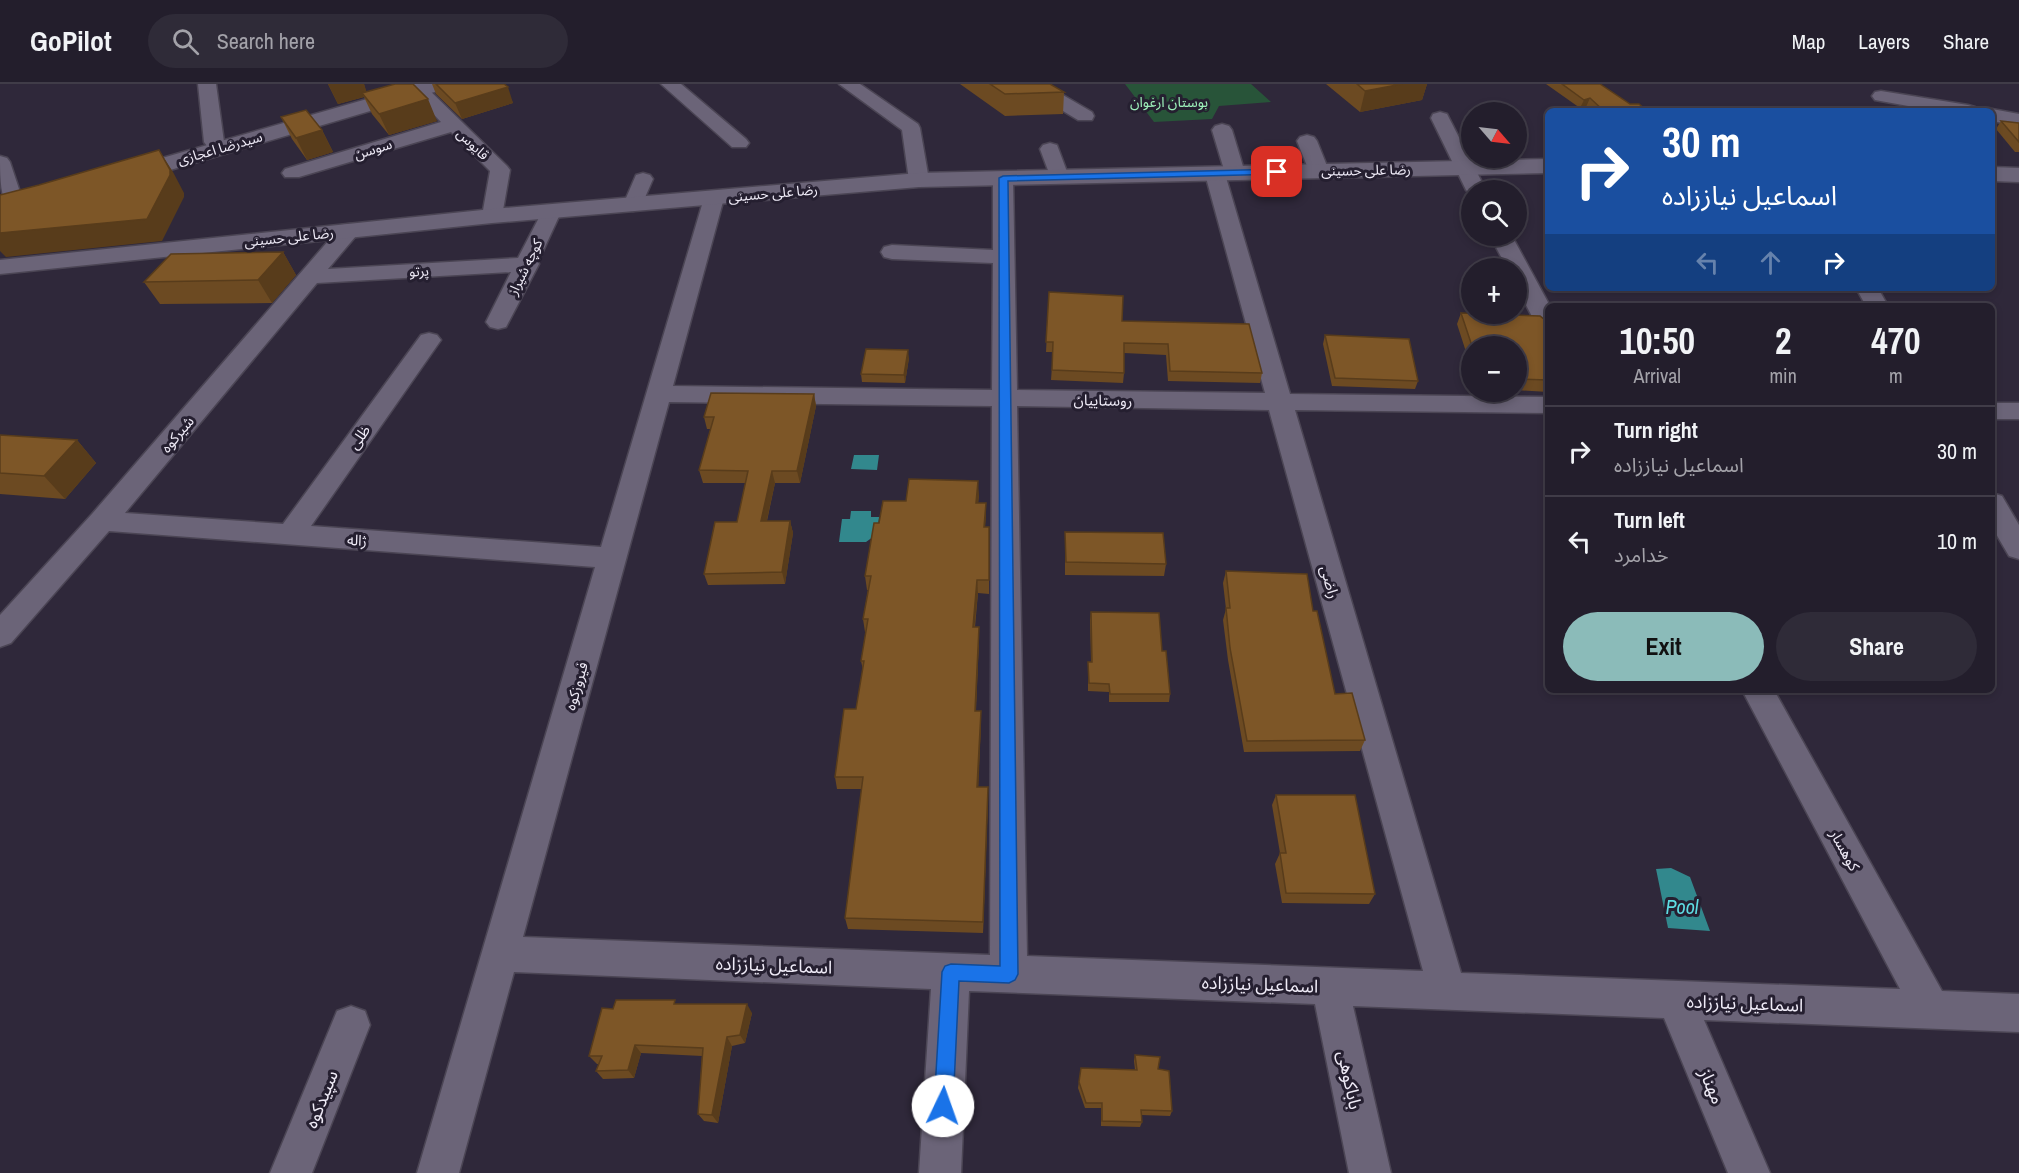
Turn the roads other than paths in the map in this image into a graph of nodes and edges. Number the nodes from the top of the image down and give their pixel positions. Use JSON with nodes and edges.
{"nodes":[{"id":1,"x":207,"y":84,"type":"edge"},
{"id":2,"x":441,"y":84,"type":"edge"},
{"id":3,"x":670,"y":84,"type":"edge"},
{"id":4,"x":848,"y":84,"type":"edge"},
{"id":5,"x":1031,"y":84,"type":"edge"},
{"id":6,"x":416,"y":86,"type":"edge"},
{"id":7,"x":1881,"y":97,"type":"edge"},
{"id":8,"x":1949,"y":108,"type":"edge"},
{"id":9,"x":1085,"y":116,"type":"dead end"},
{"id":10,"x":1995,"y":116,"type":"edge"},
{"id":11,"x":1440,"y":118,"type":"dead end"},
{"id":12,"x":2019,"y":120,"type":"edge"},
{"id":13,"x":453,"y":125,"type":"junction"},
{"id":14,"x":1222,"y":130,"type":"dead end"},
{"id":15,"x":1307,"y":141,"type":"dead end"},
{"id":16,"x":214,"y":142,"type":"junction"},
{"id":17,"x":739,"y":143,"type":"dead end"},
{"id":18,"x":1050,"y":149,"type":"dead end"},
{"id":19,"x":0,"y":162,"type":"edge"},
{"id":20,"x":1461,"y":162,"type":"edge"},
{"id":21,"x":1527,"y":166,"type":"edge"},
{"id":22,"x":1545,"y":166,"type":"edge"},
{"id":23,"x":1464,"y":168,"type":"joint"},
{"id":24,"x":1319,"y":171,"type":"junction"},
{"id":25,"x":292,"y":173,"type":"dead end"},
{"id":26,"x":1225,"y":173,"type":"junction"},
{"id":27,"x":1995,"y":174,"type":"edge"},
{"id":28,"x":2019,"y":175,"type":"edge"},
{"id":29,"x":1059,"y":177,"type":"junction"},
{"id":30,"x":1003,"y":178,"type":"junction"},
{"id":31,"x":643,"y":179,"type":"dead end"},
{"id":32,"x":919,"y":180,"type":"junction"},
{"id":33,"x":1471,"y":180,"type":"edge"},
{"id":34,"x":714,"y":198,"type":"junction"},
{"id":35,"x":16,"y":204,"type":"edge"},
{"id":36,"x":633,"y":205,"type":"junction"},
{"id":37,"x":551,"y":212,"type":"junction"},
{"id":38,"x":492,"y":216,"type":"junction"},
{"id":39,"x":350,"y":230,"type":"junction"},
{"id":40,"x":1506,"y":246,"type":"edge"},
{"id":41,"x":892,"y":252,"type":"dead end"},
{"id":42,"x":1004,"y":257,"type":"junction"},
{"id":43,"x":528,"y":264,"type":"junction"},
{"id":44,"x":0,"y":267,"type":"edge"},
{"id":45,"x":310,"y":277,"type":"junction"},
{"id":46,"x":1545,"y":318,"type":"edge"},
{"id":47,"x":498,"y":322,"type":"dead end"},
{"id":48,"x":429,"y":340,"type":"dead end"},
{"id":49,"x":658,"y":394,"type":"junction"},
{"id":50,"x":1005,"y":398,"type":"junction"},
{"id":51,"x":1279,"y":402,"type":"junction"},
{"id":52,"x":1545,"y":405,"type":"edge"},
{"id":53,"x":1995,"y":411,"type":"edge"},
{"id":54,"x":2019,"y":411,"type":"edge"},
{"id":55,"x":1995,"y":508,"type":"edge"},
{"id":56,"x":102,"y":521,"type":"junction"},
{"id":57,"x":290,"y":535,"type":"junction"},
{"id":58,"x":2019,"y":549,"type":"edge"},
{"id":59,"x":612,"y":558,"type":"junction"},
{"id":60,"x":0,"y":635,"type":"edge"},
{"id":61,"x":1760,"y":693,"type":"edge"},
{"id":62,"x":500,"y":954,"type":"junction"},
{"id":63,"x":951,"y":972,"type":"junction"},
{"id":64,"x":1009,"y":974,"type":"junction"},
{"id":65,"x":1330,"y":986,"type":"junction"},
{"id":66,"x":1447,"y":991,"type":"junction"},
{"id":67,"x":1676,"y":1000,"type":"junction"},
{"id":68,"x":1932,"y":1010,"type":"junction"},
{"id":69,"x":2019,"y":1013,"type":"edge"},
{"id":70,"x":351,"y":1025,"type":"dead end"},
{"id":71,"x":291,"y":1173,"type":"edge"},
{"id":72,"x":438,"y":1173,"type":"edge"},
{"id":73,"x":940,"y":1173,"type":"edge"},
{"id":74,"x":1370,"y":1173,"type":"edge"},
{"id":75,"x":1749,"y":1173,"type":"edge"}],
"edges":[{"from":1,"to":16,"type":"street"},
{"from":2,"to":6,"type":"street","name":"سیدرضا اعجازی"},
{"from":3,"to":17,"type":"street"},
{"from":4,"to":32,"type":"street"},
{"from":5,"to":9,"type":"street"},
{"from":6,"to":13,"type":"street","name":"قایوس"},
{"from":6,"to":16,"type":"street","name":"سیدرضا اعجازی"},
{"from":6,"to":16,"type":"street","name":"سیدرضا اعجازی"},
{"from":7,"to":8,"type":"street"},
{"from":10,"to":12,"type":"street"},
{"from":11,"to":20,"type":"street"},
{"from":13,"to":25,"type":"street","name":"سوسن"},
{"from":13,"to":38,"type":"street","name":"قایوس"},
{"from":14,"to":26,"type":"street","name":"راضی"},
{"from":15,"to":24,"type":"street"},
{"from":18,"to":29,"type":"street"},
{"from":19,"to":35,"type":"street"},
{"from":21,"to":22,"type":"street","name":"رضا علی حسینی"},
{"from":23,"to":24,"type":"street","name":"رضا علی حسینی"},
{"from":23,"to":33,"type":"street"},
{"from":24,"to":26,"type":"street","name":"رضا علی حسینی"},
{"from":26,"to":29,"type":"street","name":"رضا علی حسینی"},
{"from":26,"to":51,"type":"street","name":"راضی"},
{"from":27,"to":28,"type":"street"},
{"from":29,"to":30,"type":"street","name":"رضا علی حسینی"},
{"from":30,"to":32,"type":"street","name":"رضا علی حسینی"},
{"from":30,"to":42,"type":"street"},
{"from":31,"to":36,"type":"street"},
{"from":32,"to":34,"type":"street","name":"رضا علی حسینی"},
{"from":34,"to":36,"type":"street","name":"رضا علی حسینی"},
{"from":34,"to":49,"type":"street","name":"فیروزکوه"},
{"from":36,"to":37,"type":"street","name":"رضا علی حسینی"},
{"from":37,"to":38,"type":"street","name":"رضا علی حسینی"},
{"from":37,"to":43,"type":"street","name":"کوچه شیراز"},
{"from":38,"to":39,"type":"street","name":"رضا علی حسینی"},
{"from":39,"to":44,"type":"street","name":"رضا علی حسینی"},
{"from":39,"to":45,"type":"street","name":"شیرکوه"},
{"from":40,"to":46,"type":"street"},
{"from":41,"to":42,"type":"street"},
{"from":42,"to":50,"type":"street"},
{"from":43,"to":45,"type":"street","name":"پرتو"},
{"from":43,"to":47,"type":"street","name":"کوچه شیراز"},
{"from":45,"to":56,"type":"street","name":"شیرکوه"},
{"from":48,"to":57,"type":"street","name":"ظلی"},
{"from":49,"to":50,"type":"street","name":"روستاییان"},
{"from":49,"to":59,"type":"street","name":"فیروزکوه"},
{"from":50,"to":51,"type":"street","name":"روستاییان"},
{"from":50,"to":64,"type":"street"},
{"from":51,"to":52,"type":"street","name":"روستاییان"},
{"from":51,"to":66,"type":"street","name":"راضی"},
{"from":53,"to":54,"type":"street"},
{"from":55,"to":58,"type":"street"},
{"from":56,"to":57,"type":"street","name":"ژاله"},
{"from":56,"to":60,"type":"street","name":"شیرکوه"},
{"from":57,"to":59,"type":"street","name":"ژاله"},
{"from":59,"to":62,"type":"street","name":"فیروزکوه"},
{"from":61,"to":68,"type":"street","name":"کوهسار"},
{"from":62,"to":63,"type":"street","name":"اسماعیل نیاززاده"},
{"from":62,"to":72,"type":"street","name":"فیروزکوه"},
{"from":63,"to":64,"type":"street","name":"اسماعیل نیاززاده"},
{"from":63,"to":73,"type":"street"},
{"from":64,"to":65,"type":"street","name":"اسماعیل نیاززاده"},
{"from":65,"to":66,"type":"street","name":"اسماعیل نیاززاده"},
{"from":65,"to":74,"type":"street","name":"باباکوهی"},
{"from":66,"to":67,"type":"street","name":"اسماعیل نیاززاده"},
{"from":67,"to":68,"type":"street","name":"اسماعیل نیاززاده"},
{"from":67,"to":75,"type":"street","name":"مهناز"},
{"from":68,"to":69,"type":"street","name":"اسماعیل نیاززاده"},
{"from":70,"to":71,"type":"street","name":"سپیدکوه"}]}
